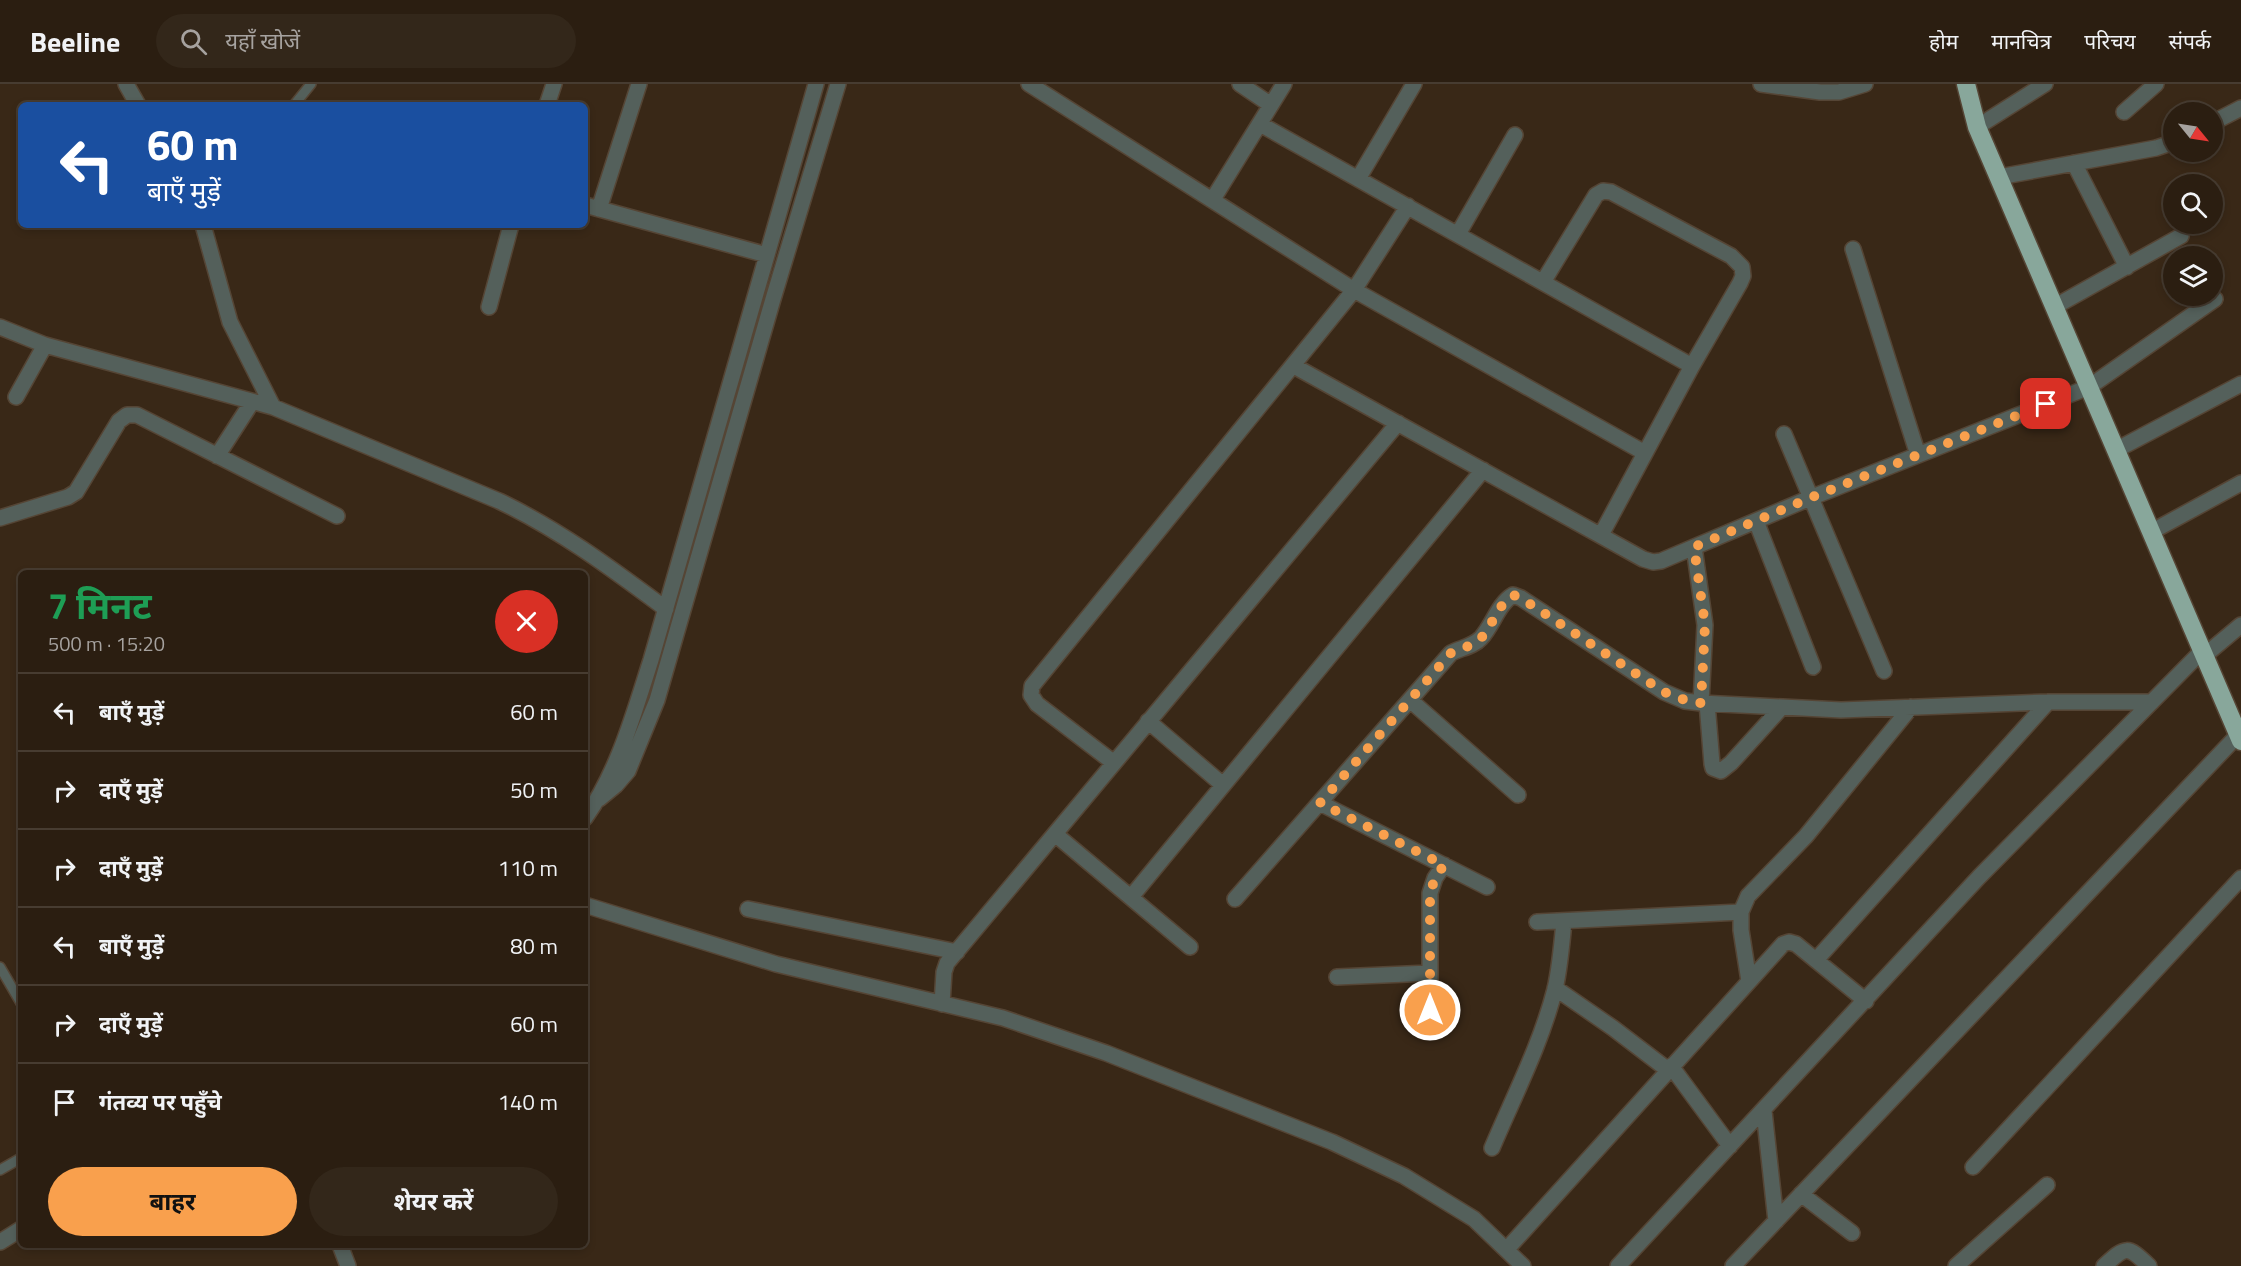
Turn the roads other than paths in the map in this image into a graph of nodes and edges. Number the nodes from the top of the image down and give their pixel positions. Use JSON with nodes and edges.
{"nodes":[{"id":1,"x":126,"y":84,"type":"edge"},
{"id":2,"x":311,"y":84,"type":"edge"},
{"id":3,"x":554,"y":84,"type":"edge"},
{"id":4,"x":639,"y":84,"type":"edge"},
{"id":5,"x":816,"y":84,"type":"edge"},
{"id":6,"x":838,"y":84,"type":"edge"},
{"id":7,"x":1029,"y":84,"type":"edge"},
{"id":8,"x":1240,"y":84,"type":"edge"},
{"id":9,"x":1284,"y":84,"type":"edge"},
{"id":10,"x":1414,"y":84,"type":"edge"},
{"id":11,"x":1761,"y":84,"type":"edge"},
{"id":12,"x":1865,"y":84,"type":"edge"},
{"id":13,"x":1966,"y":84,"type":"edge"},
{"id":14,"x":2045,"y":84,"type":"edge"},
{"id":15,"x":2156,"y":84,"type":"edge"},
{"id":16,"x":136,"y":102,"type":"edge"},
{"id":17,"x":296,"y":102,"type":"edge"},
{"id":18,"x":548,"y":102,"type":"edge"},
{"id":19,"x":1271,"y":105,"type":"junction"},
{"id":20,"x":2241,"y":108,"type":"edge"},
{"id":21,"x":2124,"y":112,"type":"dead end"},
{"id":22,"x":2223,"y":117,"type":"edge"},
{"id":23,"x":1260,"y":124,"type":"junction"},
{"id":24,"x":1977,"y":127,"type":"junction"},
{"id":25,"x":1515,"y":135,"type":"dead end"},
{"id":26,"x":2163,"y":144,"type":"edge"},
{"id":27,"x":2074,"y":163,"type":"junction"},
{"id":28,"x":1999,"y":177,"type":"junction"},
{"id":29,"x":1358,"y":179,"type":"junction"},
{"id":30,"x":1213,"y":199,"type":"junction"},
{"id":31,"x":1408,"y":206,"type":"junction"},
{"id":32,"x":592,"y":207,"type":"edge"},
{"id":33,"x":204,"y":228,"type":"edge"},
{"id":34,"x":510,"y":228,"type":"edge"},
{"id":35,"x":1458,"y":234,"type":"junction"},
{"id":36,"x":2181,"y":236,"type":"dead end"},
{"id":37,"x":1853,"y":249,"type":"dead end"},
{"id":38,"x":767,"y":255,"type":"junction"},
{"id":39,"x":2127,"y":267,"type":"junction"},
{"id":40,"x":1543,"y":282,"type":"junction"},
{"id":41,"x":1354,"y":290,"type":"junction"},
{"id":42,"x":2205,"y":306,"type":"edge"},
{"id":43,"x":489,"y":307,"type":"dead end"},
{"id":44,"x":2054,"y":307,"type":"junction"},
{"id":45,"x":0,"y":327,"type":"edge"},
{"id":46,"x":45,"y":345,"type":"junction"},
{"id":47,"x":1293,"y":366,"type":"junction"},
{"id":48,"x":1692,"y":366,"type":"junction"},
{"id":49,"x":2241,"y":384,"type":"edge"},
{"id":50,"x":2089,"y":387,"type":"junction"},
{"id":51,"x":16,"y":397,"type":"dead end"},
{"id":52,"x":252,"y":402,"type":"junction"},
{"id":53,"x":273,"y":407,"type":"junction"},
{"id":54,"x":1398,"y":423,"type":"junction"},
{"id":55,"x":1785,"y":434,"type":"dead end"},
{"id":56,"x":2116,"y":450,"type":"junction"},
{"id":57,"x":1645,"y":453,"type":"junction"},
{"id":58,"x":1918,"y":455,"type":"junction"},
{"id":59,"x":217,"y":456,"type":"junction"},
{"id":60,"x":1483,"y":470,"type":"junction"},
{"id":61,"x":2241,"y":483,"type":"edge"},
{"id":62,"x":1810,"y":498,"type":"junction"},
{"id":63,"x":337,"y":516,"type":"dead end"},
{"id":64,"x":0,"y":518,"type":"edge"},
{"id":65,"x":1756,"y":521,"type":"junction"},
{"id":66,"x":2151,"y":532,"type":"junction"},
{"id":67,"x":1601,"y":535,"type":"junction"},
{"id":68,"x":1694,"y":547,"type":"junction"},
{"id":69,"x":666,"y":609,"type":"junction"},
{"id":70,"x":2241,"y":625,"type":"edge"},
{"id":71,"x":2203,"y":653,"type":"junction"},
{"id":72,"x":1813,"y":667,"type":"dead end"},
{"id":73,"x":1884,"y":671,"type":"dead end"},
{"id":74,"x":1410,"y":700,"type":"junction"},
{"id":75,"x":2048,"y":702,"type":"junction"},
{"id":76,"x":2152,"y":702,"type":"junction"},
{"id":77,"x":1704,"y":703,"type":"junction"},
{"id":78,"x":1911,"y":707,"type":"junction"},
{"id":79,"x":1781,"y":708,"type":"junction"},
{"id":80,"x":1149,"y":721,"type":"junction"},
{"id":81,"x":2240,"y":738,"type":"edge"},
{"id":82,"x":1114,"y":763,"type":"junction"},
{"id":83,"x":1223,"y":785,"type":"junction"},
{"id":84,"x":1518,"y":795,"type":"dead end"},
{"id":85,"x":599,"y":799,"type":"junction"},
{"id":86,"x":1320,"y":803,"type":"junction"},
{"id":87,"x":588,"y":814,"type":"edge"},
{"id":88,"x":1055,"y":834,"type":"junction"},
{"id":89,"x":1444,"y":865,"type":"junction"},
{"id":90,"x":2241,"y":878,"type":"edge"},
{"id":91,"x":1487,"y":886,"type":"dead end"},
{"id":92,"x":1131,"y":897,"type":"junction"},
{"id":93,"x":1235,"y":899,"type":"dead end"},
{"id":94,"x":588,"y":906,"type":"edge"},
{"id":95,"x":747,"y":909,"type":"dead end"},
{"id":96,"x":1741,"y":912,"type":"junction"},
{"id":97,"x":1564,"y":921,"type":"junction"},
{"id":98,"x":1536,"y":922,"type":"dead end"},
{"id":99,"x":1190,"y":947,"type":"dead end"},
{"id":100,"x":957,"y":952,"type":"junction"},
{"id":101,"x":1816,"y":960,"type":"junction"},
{"id":102,"x":0,"y":967,"type":"edge"},
{"id":103,"x":1430,"y":973,"type":"junction"},
{"id":104,"x":1337,"y":977,"type":"dead end"},
{"id":105,"x":1749,"y":981,"type":"junction"},
{"id":106,"x":1555,"y":988,"type":"junction"},
{"id":107,"x":18,"y":998,"type":"edge"},
{"id":108,"x":1866,"y":1000,"type":"junction"},
{"id":109,"x":942,"y":1004,"type":"junction"},
{"id":110,"x":1430,"y":1010,"type":"dead end"},
{"id":111,"x":1669,"y":1068,"type":"junction"},
{"id":112,"x":1764,"y":1111,"type":"junction"},
{"id":113,"x":1730,"y":1146,"type":"junction"},
{"id":114,"x":1492,"y":1148,"type":"dead end"},
{"id":115,"x":18,"y":1160,"type":"edge"},
{"id":116,"x":1973,"y":1167,"type":"dead end"},
{"id":117,"x":0,"y":1170,"type":"edge"},
{"id":118,"x":2046,"y":1185,"type":"dead end"},
{"id":119,"x":1801,"y":1194,"type":"junction"},
{"id":120,"x":1776,"y":1221,"type":"junction"},
{"id":121,"x":18,"y":1231,"type":"edge"},
{"id":122,"x":1852,"y":1233,"type":"dead end"},
{"id":123,"x":0,"y":1242,"type":"edge"},
{"id":124,"x":341,"y":1248,"type":"edge"},
{"id":125,"x":1507,"y":1249,"type":"junction"},
{"id":126,"x":348,"y":1266,"type":"edge"},
{"id":127,"x":1523,"y":1266,"type":"edge"},
{"id":128,"x":1618,"y":1266,"type":"edge"},
{"id":129,"x":1733,"y":1266,"type":"edge"},
{"id":130,"x":1956,"y":1266,"type":"edge"},
{"id":131,"x":2104,"y":1266,"type":"edge"},
{"id":132,"x":2149,"y":1266,"type":"edge"}],
"edges":[{"from":1,"to":16,"type":"street"},
{"from":2,"to":17,"type":"lane"},
{"from":3,"to":18,"type":"street"},
{"from":4,"to":32,"type":"street"},
{"from":5,"to":38,"type":"street"},
{"from":6,"to":85,"type":"street"},
{"from":7,"to":30,"type":"street"},
{"from":8,"to":19,"type":"street"},
{"from":9,"to":19,"type":"street"},
{"from":10,"to":29,"type":"street"},
{"from":11,"to":12,"type":"street"},
{"from":13,"to":24,"type":"highway"},
{"from":14,"to":24,"type":"street"},
{"from":15,"to":21,"type":"street"},
{"from":19,"to":23,"type":"street"},
{"from":20,"to":22,"type":"street"},
{"from":23,"to":29,"type":"street"},
{"from":23,"to":30,"type":"street"},
{"from":24,"to":28,"type":"highway"},
{"from":25,"to":35,"type":"street"},
{"from":26,"to":27,"type":"street"},
{"from":27,"to":28,"type":"street"},
{"from":27,"to":39,"type":"street"},
{"from":28,"to":44,"type":"highway"},
{"from":29,"to":31,"type":"street"},
{"from":30,"to":41,"type":"street"},
{"from":31,"to":35,"type":"street"},
{"from":31,"to":41,"type":"street"},
{"from":32,"to":38,"type":"street"},
{"from":33,"to":53,"type":"street"},
{"from":34,"to":43,"type":"street"},
{"from":35,"to":40,"type":"street"},
{"from":36,"to":39,"type":"street"},
{"from":37,"to":58,"type":"street"},
{"from":38,"to":69,"type":"street"},
{"from":39,"to":44,"type":"street"},
{"from":40,"to":48,"type":"street"},
{"from":40,"to":48,"type":"street"},
{"from":41,"to":47,"type":"street"},
{"from":41,"to":57,"type":"street"},
{"from":42,"to":50,"type":"street"},
{"from":44,"to":50,"type":"highway"},
{"from":45,"to":46,"type":"street"},
{"from":46,"to":51,"type":"street"},
{"from":46,"to":52,"type":"street"},
{"from":47,"to":54,"type":"street"},
{"from":47,"to":82,"type":"street"},
{"from":48,"to":57,"type":"street"},
{"from":49,"to":56,"type":"street"},
{"from":50,"to":56,"type":"highway"},
{"from":50,"to":58,"type":"street"},
{"from":52,"to":53,"type":"street"},
{"from":52,"to":59,"type":"street"},
{"from":53,"to":69,"type":"street"},
{"from":54,"to":60,"type":"street"},
{"from":54,"to":80,"type":"street"},
{"from":55,"to":62,"type":"street"},
{"from":56,"to":66,"type":"highway"},
{"from":57,"to":67,"type":"street"},
{"from":58,"to":62,"type":"street"},
{"from":59,"to":63,"type":"street"},
{"from":59,"to":64,"type":"street"},
{"from":60,"to":67,"type":"street"},
{"from":60,"to":83,"type":"street"},
{"from":61,"to":66,"type":"street"},
{"from":62,"to":65,"type":"street"},
{"from":62,"to":73,"type":"street"},
{"from":65,"to":68,"type":"street"},
{"from":65,"to":72,"type":"street"},
{"from":66,"to":71,"type":"highway"},
{"from":67,"to":68,"type":"street"},
{"from":68,"to":77,"type":"street"},
{"from":69,"to":85,"type":"street"},
{"from":70,"to":71,"type":"street"},
{"from":71,"to":76,"type":"street"},
{"from":71,"to":81,"type":"highway"},
{"from":74,"to":77,"type":"street"},
{"from":74,"to":84,"type":"street"},
{"from":74,"to":86,"type":"street"},
{"from":75,"to":76,"type":"street"},
{"from":75,"to":78,"type":"street"},
{"from":75,"to":101,"type":"street"},
{"from":76,"to":108,"type":"street"},
{"from":77,"to":79,"type":"street"},
{"from":77,"to":79,"type":"street"},
{"from":78,"to":79,"type":"street"},
{"from":78,"to":96,"type":"street"},
{"from":80,"to":82,"type":"street"},
{"from":80,"to":83,"type":"street"},
{"from":81,"to":119,"type":"street"},
{"from":82,"to":88,"type":"street"},
{"from":83,"to":92,"type":"street"},
{"from":85,"to":87,"type":"street"},
{"from":86,"to":89,"type":"street"},
{"from":86,"to":93,"type":"street"},
{"from":88,"to":92,"type":"street"},
{"from":88,"to":100,"type":"street"},
{"from":89,"to":91,"type":"street"},
{"from":89,"to":103,"type":"street"},
{"from":90,"to":116,"type":"street"},
{"from":92,"to":99,"type":"street"},
{"from":94,"to":109,"type":"street"},
{"from":95,"to":100,"type":"street"},
{"from":96,"to":97,"type":"street"},
{"from":96,"to":105,"type":"street"},
{"from":97,"to":98,"type":"street"},
{"from":97,"to":106,"type":"street"},
{"from":100,"to":109,"type":"street"},
{"from":101,"to":105,"type":"street"},
{"from":101,"to":108,"type":"street"},
{"from":102,"to":107,"type":"lane"},
{"from":103,"to":104,"type":"street"},
{"from":103,"to":110,"type":"street"},
{"from":105,"to":111,"type":"street"},
{"from":106,"to":111,"type":"street"},
{"from":106,"to":114,"type":"street"},
{"from":108,"to":112,"type":"street"},
{"from":109,"to":125,"type":"street"},
{"from":111,"to":113,"type":"street"},
{"from":111,"to":125,"type":"street"},
{"from":112,"to":113,"type":"street"},
{"from":112,"to":120,"type":"street"},
{"from":113,"to":128,"type":"street"},
{"from":115,"to":117,"type":"lane"},
{"from":118,"to":130,"type":"street"},
{"from":119,"to":120,"type":"street"},
{"from":119,"to":122,"type":"street"},
{"from":120,"to":129,"type":"street"},
{"from":121,"to":123,"type":"street"},
{"from":124,"to":126,"type":"street"},
{"from":125,"to":127,"type":"street"},
{"from":131,"to":132,"type":"street"}]}
